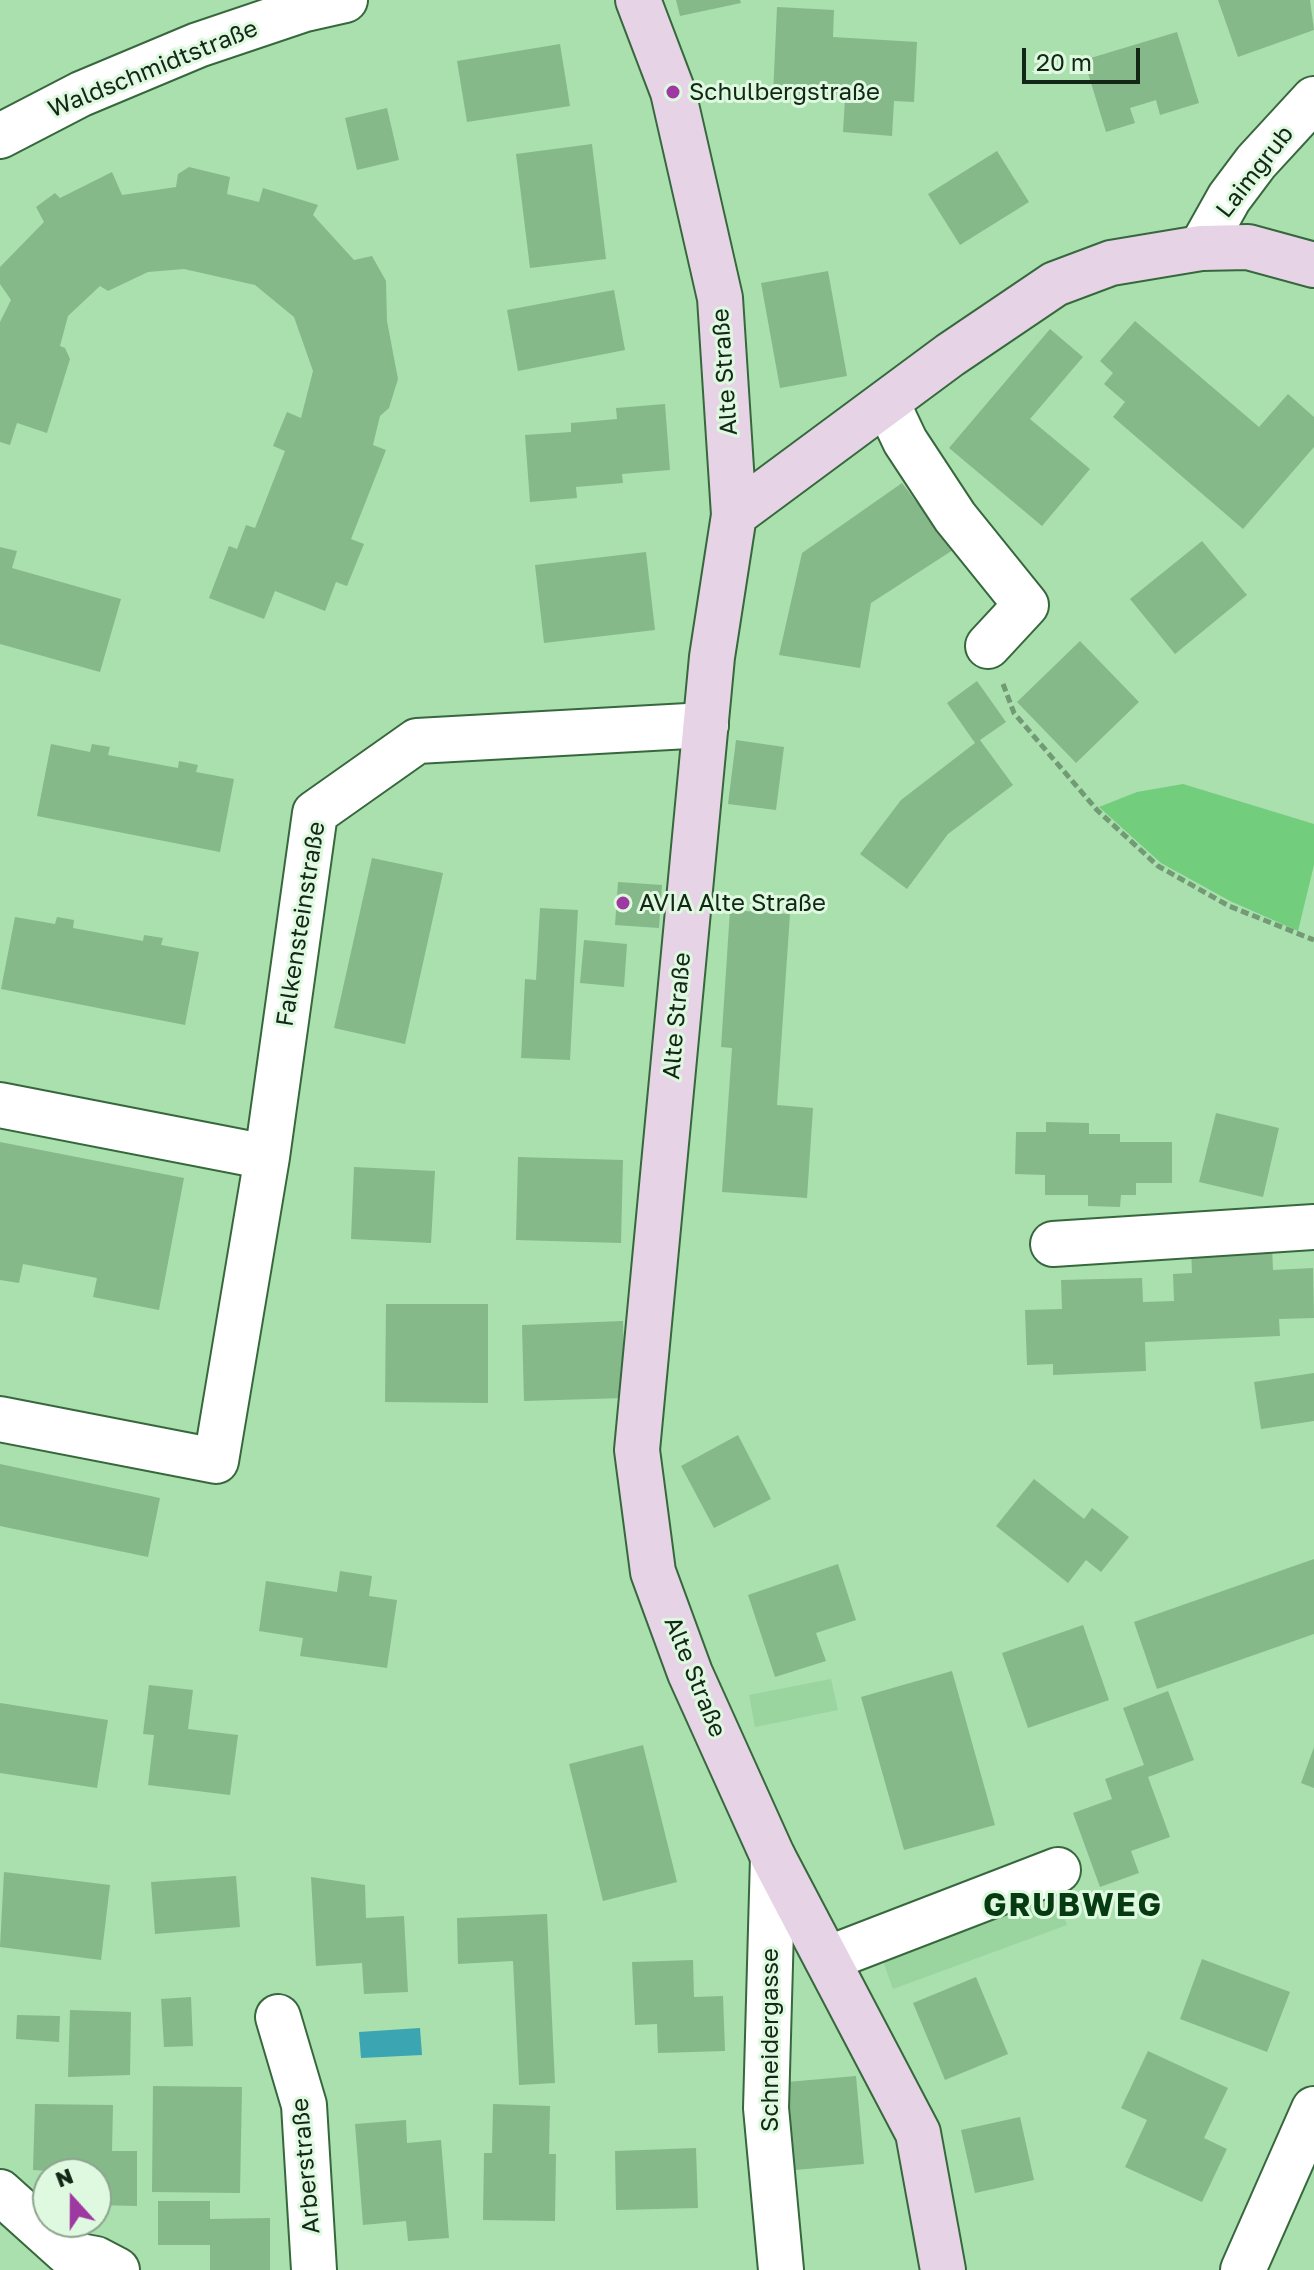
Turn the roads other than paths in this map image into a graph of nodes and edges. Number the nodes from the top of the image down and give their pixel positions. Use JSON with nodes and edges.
{"nodes":[{"id":1,"x":638,"y":0,"type":"edge"},
{"id":2,"x":319,"y":3,"type":"edge"},
{"id":3,"x":1314,"y":99,"type":"edge"},
{"id":4,"x":0,"y":136,"type":"edge"},
{"id":5,"x":1201,"y":248,"type":"junction"},
{"id":6,"x":1314,"y":265,"type":"edge"},
{"id":7,"x":887,"y":403,"type":"junction"},
{"id":8,"x":734,"y":515,"type":"junction"},
{"id":9,"x":988,"y":646,"type":"road end"},
{"id":10,"x":706,"y":725,"type":"junction"},
{"id":11,"x":0,"y":1105,"type":"edge"},
{"id":12,"x":267,"y":1157,"type":"junction"},
{"id":13,"x":1314,"y":1227,"type":"edge"},
{"id":14,"x":1053,"y":1244,"type":"dead end"},
{"id":15,"x":0,"y":1419,"type":"edge"},
{"id":16,"x":773,"y":1857,"type":"junction"},
{"id":17,"x":1058,"y":1870,"type":"dead end"},
{"id":18,"x":827,"y":1959,"type":"junction"},
{"id":19,"x":278,"y":2017,"type":"dead end"},
{"id":20,"x":1314,"y":2109,"type":"edge"},
{"id":21,"x":0,"y":2192,"type":"edge"},
{"id":22,"x":65,"y":2262,"type":"edge"},
{"id":23,"x":117,"y":2270,"type":"edge"},
{"id":24,"x":314,"y":2270,"type":"edge"},
{"id":25,"x":781,"y":2270,"type":"edge"},
{"id":26,"x":943,"y":2270,"type":"edge"},
{"id":27,"x":1243,"y":2270,"type":"edge"}],
"edges":[{"from":1,"to":8,"type":"street","name":"Alte Straße"},
{"from":2,"to":4,"type":"street","name":"Waldschmidtstraße"},
{"from":3,"to":5,"type":"street","name":"Laimgrub"},
{"from":5,"to":6,"type":"street"},
{"from":5,"to":7,"type":"street"},
{"from":7,"to":8,"type":"street"},
{"from":7,"to":9,"type":"street"},
{"from":8,"to":10,"type":"street","name":"Alte Straße"},
{"from":10,"to":12,"type":"street","name":"Falkensteinstraße"},
{"from":10,"to":16,"type":"street","name":"Alte Straße"},
{"from":11,"to":12,"type":"street"},
{"from":12,"to":15,"type":"street","name":"Falkensteinstraße"},
{"from":13,"to":14,"type":"street"},
{"from":16,"to":18,"type":"street","name":"Alte Straße"},
{"from":16,"to":25,"type":"street","name":"Schneidergasse"},
{"from":17,"to":18,"type":"street"},
{"from":18,"to":26,"type":"street","name":"Alte Straße"},
{"from":19,"to":24,"type":"street","name":"Arberstraße"},
{"from":20,"to":27,"type":"street"},
{"from":21,"to":22,"type":"street"},
{"from":22,"to":23,"type":"street"}]}
